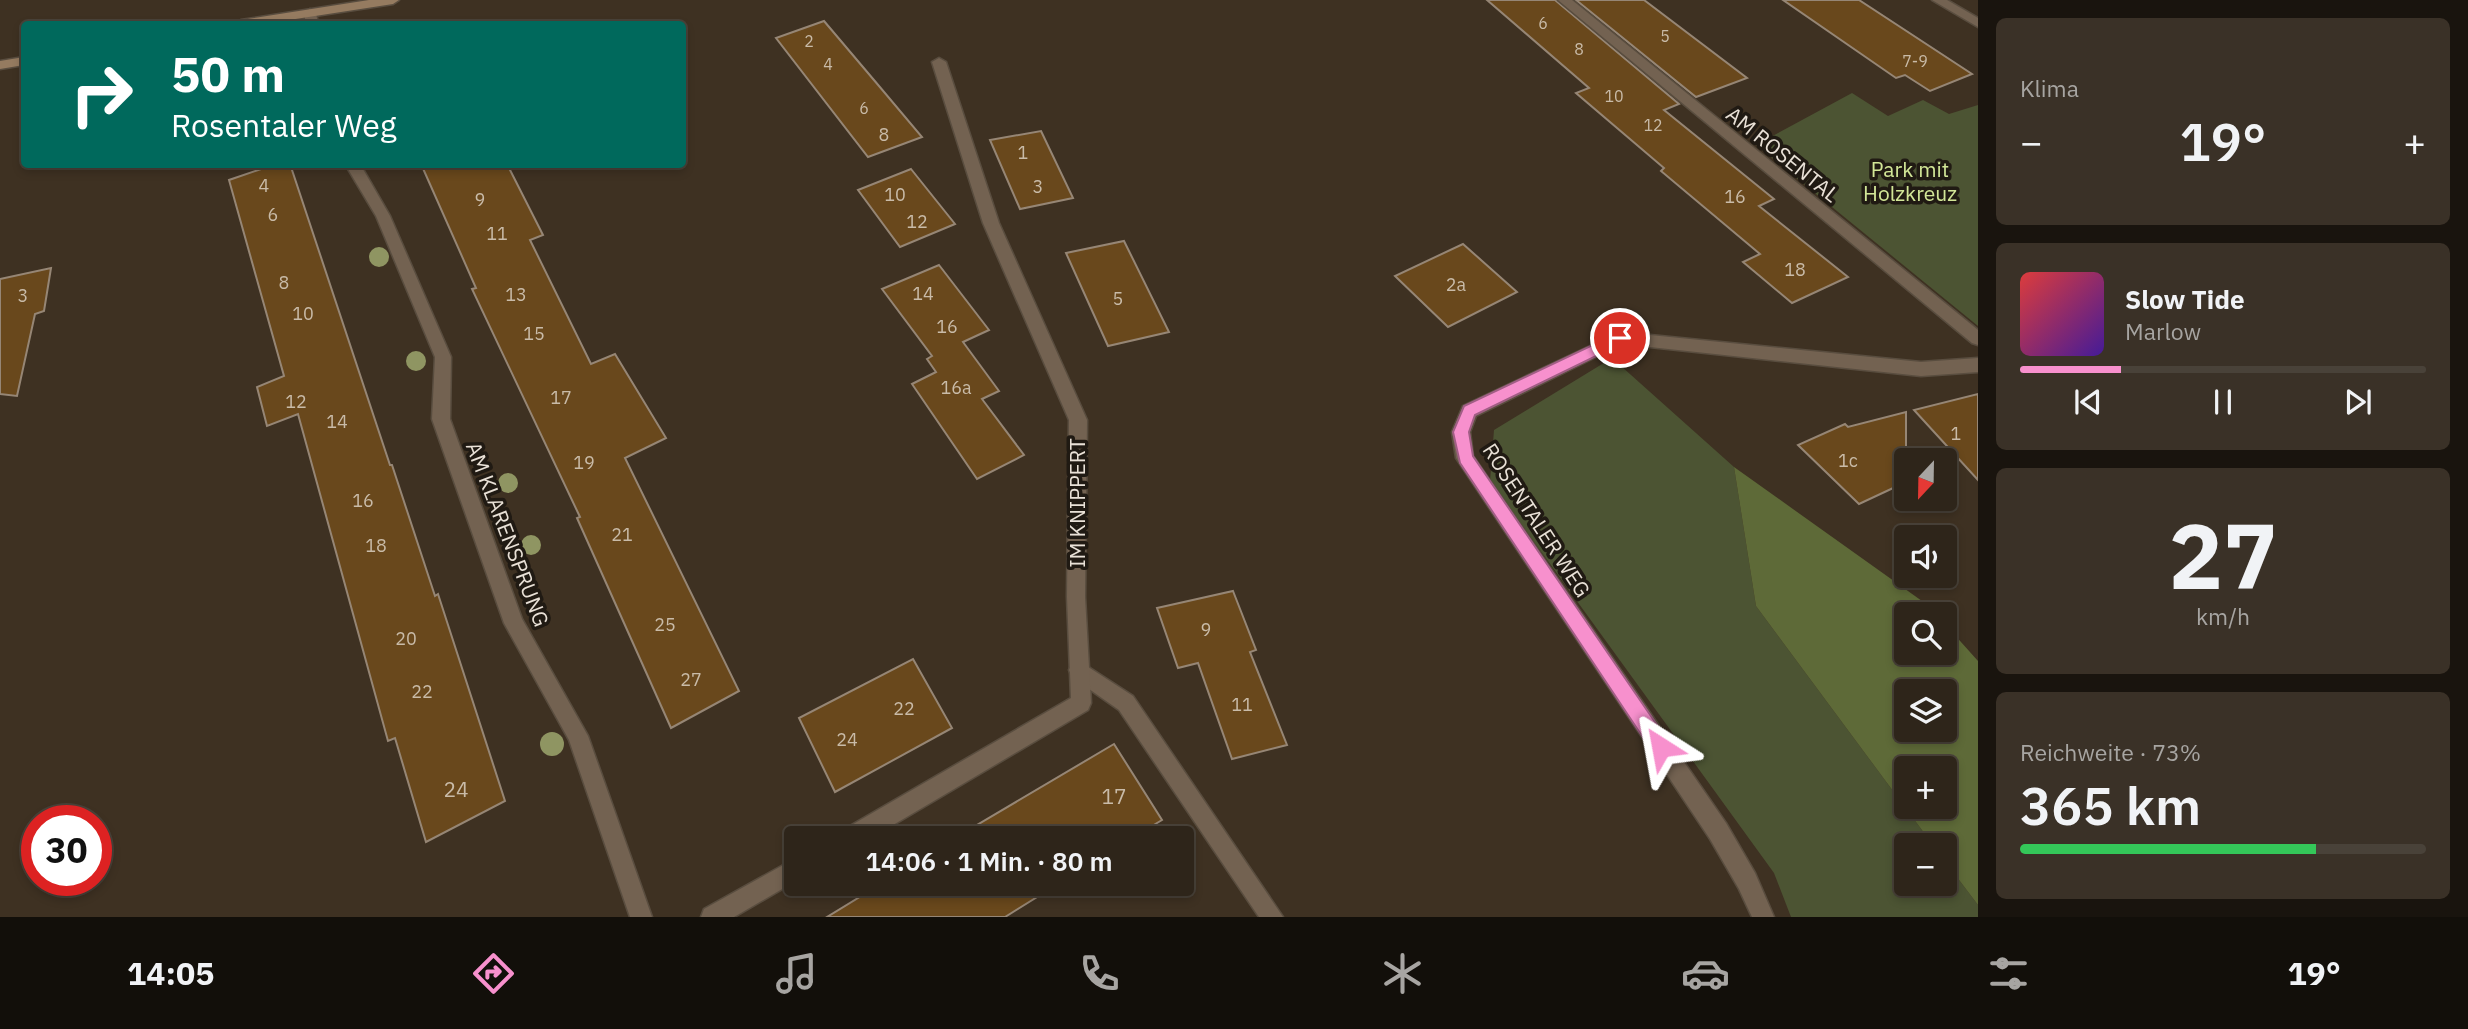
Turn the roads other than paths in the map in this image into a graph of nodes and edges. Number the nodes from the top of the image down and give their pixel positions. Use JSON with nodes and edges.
{"nodes":[{"id":1,"x":393,"y":0,"type":"edge"},
{"id":2,"x":1564,"y":0,"type":"edge"},
{"id":3,"x":1938,"y":0,"type":"edge"},
{"id":4,"x":311,"y":19,"type":"edge"},
{"id":5,"x":283,"y":21,"type":"edge"},
{"id":6,"x":1978,"y":23,"type":"edge"},
{"id":7,"x":21,"y":62,"type":"edge"},
{"id":8,"x":939,"y":62,"type":"dead end"},
{"id":9,"x":0,"y":65,"type":"edge"},
{"id":10,"x":354,"y":168,"type":"edge"},
{"id":11,"x":1978,"y":339,"type":"edge"},
{"id":12,"x":1978,"y":365,"type":"edge"},
{"id":13,"x":1079,"y":670,"type":"junction"},
{"id":14,"x":871,"y":826,"type":"edge"},
{"id":15,"x":784,"y":876,"type":"edge"},
{"id":16,"x":641,"y":917,"type":"edge"},
{"id":17,"x":712,"y":917,"type":"edge"},
{"id":18,"x":1272,"y":917,"type":"edge"},
{"id":19,"x":1763,"y":917,"type":"edge"}],
"edges":[{"from":1,"to":4,"type":"street"},
{"from":2,"to":11,"type":"street","name":"AM ROSENTAL"},
{"from":3,"to":6,"type":"street"},
{"from":4,"to":5,"type":"street"},
{"from":7,"to":9,"type":"street"},
{"from":8,"to":13,"type":"street","name":"IM KNIPPERT"},
{"from":10,"to":16,"type":"street","name":"AM KLARENSPRUNG"},
{"from":12,"to":19,"type":"street","name":"ROSENTALER WEG"},
{"from":13,"to":14,"type":"street","name":"IM KNIPPERT"},
{"from":13,"to":18,"type":"street"},
{"from":15,"to":17,"type":"street"}]}
